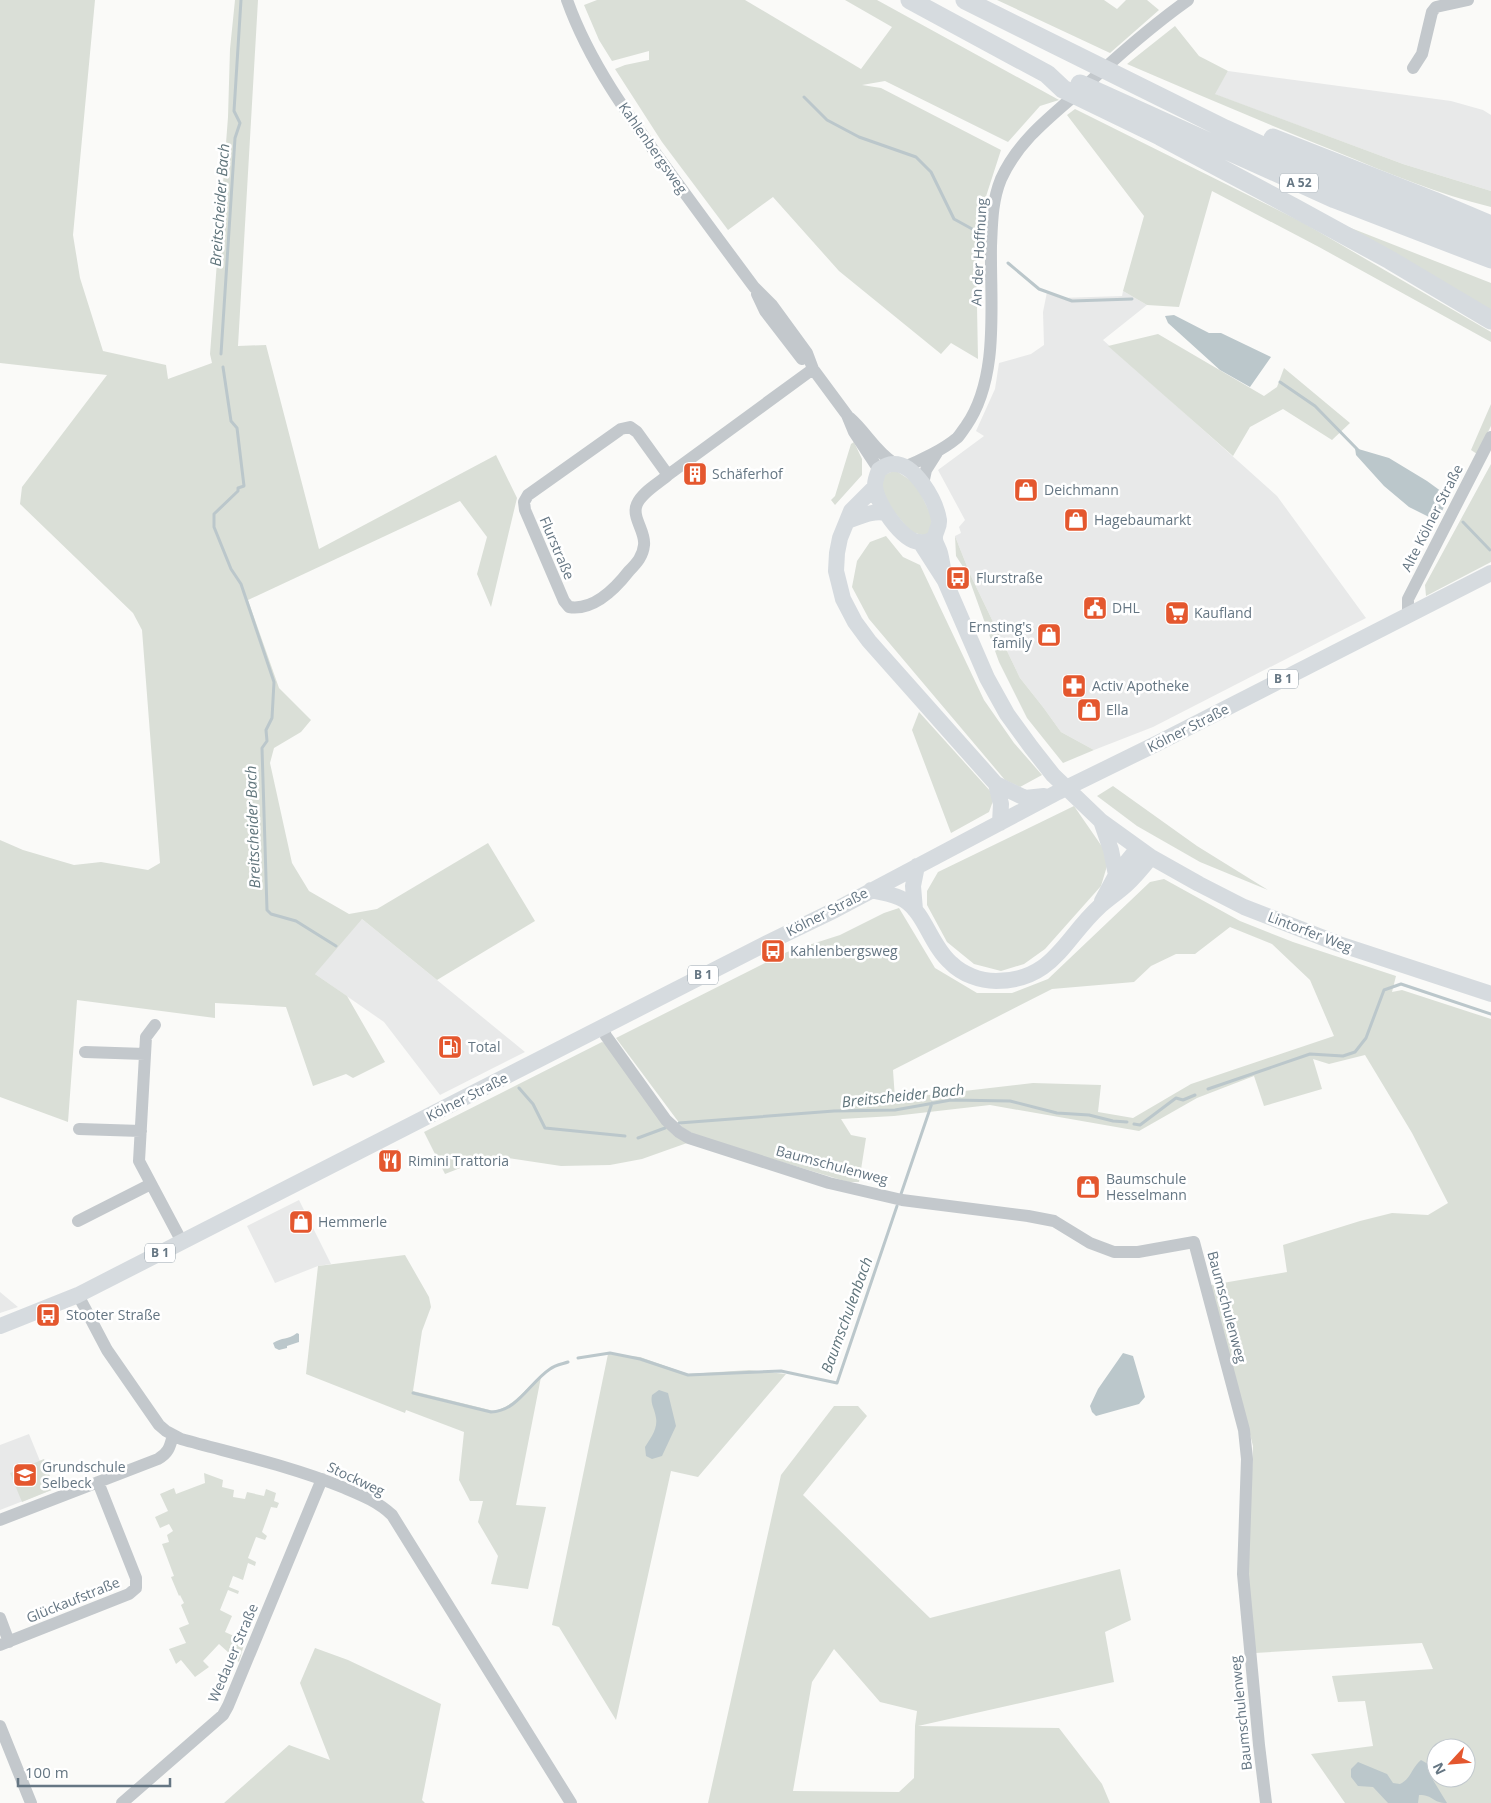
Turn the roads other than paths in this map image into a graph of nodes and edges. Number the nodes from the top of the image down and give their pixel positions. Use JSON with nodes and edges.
{"nodes":[{"id":1,"x":567,"y":0,"type":"edge"},
{"id":2,"x":910,"y":0,"type":"edge"},
{"id":3,"x":965,"y":0,"type":"edge"},
{"id":4,"x":1188,"y":0,"type":"edge"},
{"id":5,"x":1468,"y":0,"type":"edge"},
{"id":6,"x":1413,"y":68,"type":"dead end"},
{"id":7,"x":1130,"y":82,"type":"junction"},
{"id":8,"x":1105,"y":103,"type":"junction"},
{"id":9,"x":1160,"y":136,"type":"junction"},
{"id":10,"x":1434,"y":201,"type":"junction"},
{"id":11,"x":1491,"y":215,"type":"edge"},
{"id":12,"x":1491,"y":225,"type":"edge"},
{"id":13,"x":1491,"y":241,"type":"edge"},
{"id":14,"x":1491,"y":259,"type":"edge"},
{"id":15,"x":1491,"y":273,"type":"edge"},
{"id":16,"x":1491,"y":320,"type":"edge"},
{"id":17,"x":813,"y":369,"type":"junction"},
{"id":18,"x":1491,"y":437,"type":"edge"},
{"id":19,"x":938,"y":451,"type":"junction"},
{"id":20,"x":892,"y":467,"type":"junction"},
{"id":21,"x":668,"y":475,"type":"junction"},
{"id":22,"x":923,"y":484,"type":"junction"},
{"id":23,"x":875,"y":487,"type":"junction"},
{"id":24,"x":886,"y":513,"type":"junction"},
{"id":25,"x":847,"y":522,"type":"junction"},
{"id":26,"x":927,"y":540,"type":"junction"},
{"id":27,"x":1491,"y":573,"type":"edge"},
{"id":28,"x":1408,"y":615,"type":"junction"},
{"id":29,"x":996,"y":784,"type":"junction"},
{"id":30,"x":1058,"y":792,"type":"junction"},
{"id":31,"x":1100,"y":821,"type":"junction"},
{"id":32,"x":1000,"y":823,"type":"junction"},
{"id":33,"x":1145,"y":853,"type":"junction"},
{"id":34,"x":917,"y":866,"type":"junction"},
{"id":35,"x":1116,"y":875,"type":"junction"},
{"id":36,"x":871,"y":890,"type":"junction"},
{"id":37,"x":1098,"y":908,"type":"junction"},
{"id":38,"x":915,"y":910,"type":"junction"},
{"id":39,"x":1491,"y":994,"type":"edge"},
{"id":40,"x":155,"y":1025,"type":"dead end"},
{"id":41,"x":602,"y":1027,"type":"junction"},
{"id":42,"x":85,"y":1052,"type":"dead end"},
{"id":43,"x":145,"y":1054,"type":"junction"},
{"id":44,"x":79,"y":1129,"type":"dead end"},
{"id":45,"x":141,"y":1131,"type":"junction"},
{"id":46,"x":151,"y":1184,"type":"junction"},
{"id":47,"x":78,"y":1221,"type":"dead end"},
{"id":48,"x":182,"y":1242,"type":"junction"},
{"id":49,"x":78,"y":1295,"type":"junction"},
{"id":50,"x":0,"y":1326,"type":"edge"},
{"id":51,"x":173,"y":1435,"type":"junction"},
{"id":52,"x":322,"y":1479,"type":"junction"},
{"id":53,"x":98,"y":1482,"type":"junction"},
{"id":54,"x":0,"y":1520,"type":"edge"},
{"id":55,"x":0,"y":1618,"type":"edge"},
{"id":56,"x":5,"y":1644,"type":"edge"},
{"id":57,"x":0,"y":1726,"type":"edge"},
{"id":58,"x":31,"y":1803,"type":"edge"},
{"id":59,"x":122,"y":1803,"type":"edge"},
{"id":60,"x":571,"y":1803,"type":"edge"},
{"id":61,"x":1266,"y":1803,"type":"edge"}],
"edges":[{"from":1,"to":17,"type":"street","name":"Kahlenbergsweg"},
{"from":2,"to":8,"type":"highway"},
{"from":3,"to":7,"type":"highway","number":"A 52"},
{"from":4,"to":19,"type":"street","name":"An der Hoffnung"},
{"from":5,"to":6,"type":"street"},
{"from":7,"to":10,"type":"highway"},
{"from":7,"to":13,"type":"highway","number":"A 52"},
{"from":8,"to":9,"type":"highway"},
{"from":8,"to":14,"type":"highway","number":"A 52"},
{"from":9,"to":15,"type":"highway"},
{"from":9,"to":16,"type":"highway"},
{"from":10,"to":11,"type":"highway"},
{"from":10,"to":12,"type":"highway"},
{"from":17,"to":20,"type":"street","name":"Kahlenbergsweg"},
{"from":17,"to":21,"type":"street","name":"Flurstraße"},
{"from":18,"to":28,"type":"street","name":"Alte Kölner Straße"},
{"from":19,"to":20,"type":"street","name":"An der Hoffnung"},
{"from":19,"to":22,"type":"street","name":"An der Hoffnung"},
{"from":20,"to":22,"type":"main road","name":"Kahlenbergsweg"},
{"from":20,"to":23,"type":"main road"},
{"from":21,"to":21,"type":"street","name":"Flurstraße"},
{"from":22,"to":26,"type":"main road","name":"Kahlenbergsweg"},
{"from":23,"to":24,"type":"main road"},
{"from":23,"to":25,"type":"main road"},
{"from":24,"to":25,"type":"main road"},
{"from":24,"to":26,"type":"main road"},
{"from":25,"to":29,"type":"main road"},
{"from":26,"to":31,"type":"main road"},
{"from":27,"to":28,"type":"main road","name":"Kölner Straße","number":"B 1"},
{"from":28,"to":30,"type":"main road","name":"Kölner Straße","number":"B 1"},
{"from":29,"to":30,"type":"main road"},
{"from":29,"to":32,"type":"main road"},
{"from":30,"to":32,"type":"main road","name":"Kölner Straße","number":"B 1"},
{"from":31,"to":33,"type":"main road"},
{"from":31,"to":35,"type":"main road"},
{"from":32,"to":34,"type":"main road","name":"Kölner Straße","number":"B 1"},
{"from":33,"to":35,"type":"main road"},
{"from":33,"to":37,"type":"main road"},
{"from":33,"to":39,"type":"main road","name":"Lintorfer Weg"},
{"from":34,"to":36,"type":"main road","name":"Kölner Straße","number":"B 1"},
{"from":34,"to":38,"type":"main road"},
{"from":35,"to":37,"type":"main road"},
{"from":36,"to":38,"type":"main road"},
{"from":36,"to":41,"type":"main road","name":"Kölner Straße","number":"B 1"},
{"from":37,"to":38,"type":"main road"},
{"from":40,"to":43,"type":"street"},
{"from":41,"to":48,"type":"main road","name":"Kölner Straße","number":"B 1"},
{"from":41,"to":61,"type":"street","name":"Baumschulenweg"},
{"from":42,"to":43,"type":"street"},
{"from":43,"to":45,"type":"street"},
{"from":44,"to":45,"type":"street"},
{"from":45,"to":46,"type":"street"},
{"from":46,"to":47,"type":"street"},
{"from":46,"to":48,"type":"street"},
{"from":48,"to":49,"type":"main road","name":"Kölner Straße","number":"B 1"},
{"from":49,"to":50,"type":"main road","name":"Kölner Straße","number":"B 1"},
{"from":49,"to":51,"type":"street","name":"Stockweg"},
{"from":51,"to":52,"type":"street","name":"Stockweg"},
{"from":51,"to":53,"type":"street"},
{"from":52,"to":59,"type":"street","name":"Wedauer Straße"},
{"from":52,"to":60,"type":"street","name":"Stockweg"},
{"from":53,"to":54,"type":"street"},
{"from":53,"to":56,"type":"street","name":"Glückaufstraße"},
{"from":55,"to":56,"type":"street"},
{"from":57,"to":58,"type":"street"}]}
